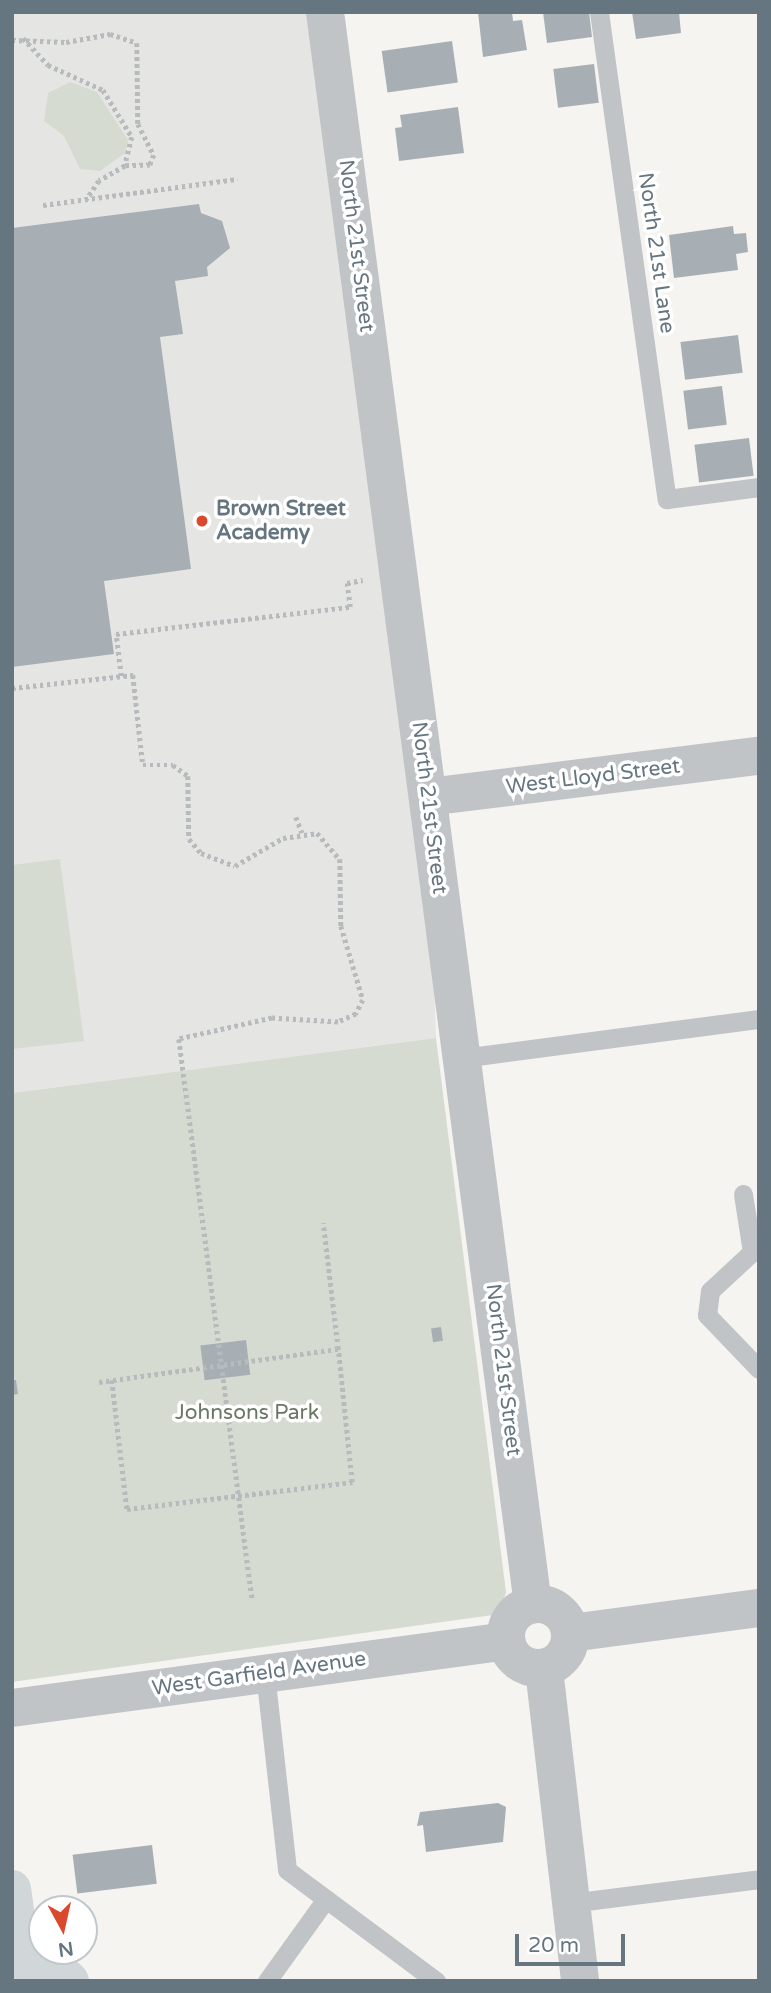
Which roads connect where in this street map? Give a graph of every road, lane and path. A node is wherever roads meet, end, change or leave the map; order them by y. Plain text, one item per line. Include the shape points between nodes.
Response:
1 (325, 12) edge
2 (599, 12) edge
3 (23, 38) junction
4 (12, 40) edge
5 (125, 166) junction
6 (237, 179) dead end
7 (88, 200) junction
8 (43, 205) dead end
9 (759, 487) edge
10 (364, 580) dead end
11 (121, 676) junction
12 (12, 688) edge
13 (759, 756) edge
14 (428, 797) junction
15 (296, 817) dead end
16 (302, 833) junction
17 (759, 1019) edge
18 (462, 1058) junction
19 (743, 1194) dead end
20 (323, 1223) dead end
21 (338, 1349) junction
22 (222, 1364) junction
23 (759, 1369) edge
24 (112, 1380) junction
25 (99, 1382) dead end
26 (238, 1496) junction
27 (252, 1598) dead end
28 (533, 1604) junction
29 (759, 1608) edge
30 (571, 1633) junction
31 (506, 1641) junction
32 (544, 1669) junction
33 (265, 1673) junction
34 (12, 1708) edge
35 (759, 1879) edge
36 (12, 1889) edge
37 (326, 1899) junction
38 (570, 1903) junction
39 (16, 1933) edge
40 (25, 1981) edge
41 (70, 1981) edge
42 (267, 1981) edge
43 (436, 1981) edge
44 (580, 1981) edge

1 - 14 street, North 21st Street
2 - 9 lane, North 21st Lane via 667,499
3 - 4 path
3 - 5 path via 48,65 103,90 132,138
3 - 5 path via 66,42 110,34 137,43 138,124 154,155 150,165
5 - 7 path via 99,181
6 - 7 path
7 - 8 path
10 - 11 path via 347,583 350,607 116,634
11 - 12 path
11 - 16 path via 133,675 143,765 173,765 188,776 189,839 201,853 234,866
13 - 14 street, West Lloyd Street
14 - 18 street, North 21st Street
15 - 16 path
16 - 22 path via 317,833 340,859 341,926 363,1000 356,1014 338,1022 272,1018 179,1039
17 - 18 lane
18 - 28 street, North 21st Street
19 - 23 lane via 752,1252 710,1292 708,1315
20 - 21 path
21 - 22 path
21 - 26 path via 352,1482
22 - 24 path
22 - 26 path
24 - 25 path
24 - 26 path via 127,1509
26 - 27 path
28 - 30 street via 554,1607
28 - 31 street via 515,1613
29 - 30 street
30 - 32 street via 567,1652
31 - 32 street via 523,1665
31 - 33 street, West Garfield Avenue
32 - 38 street
33 - 34 street, West Garfield Avenue
33 - 37 lane via 287,1870
35 - 38 lane
36 - 39 main road
37 - 42 lane
37 - 43 lane
38 - 44 street
39 - 40 main road
39 - 41 main road

